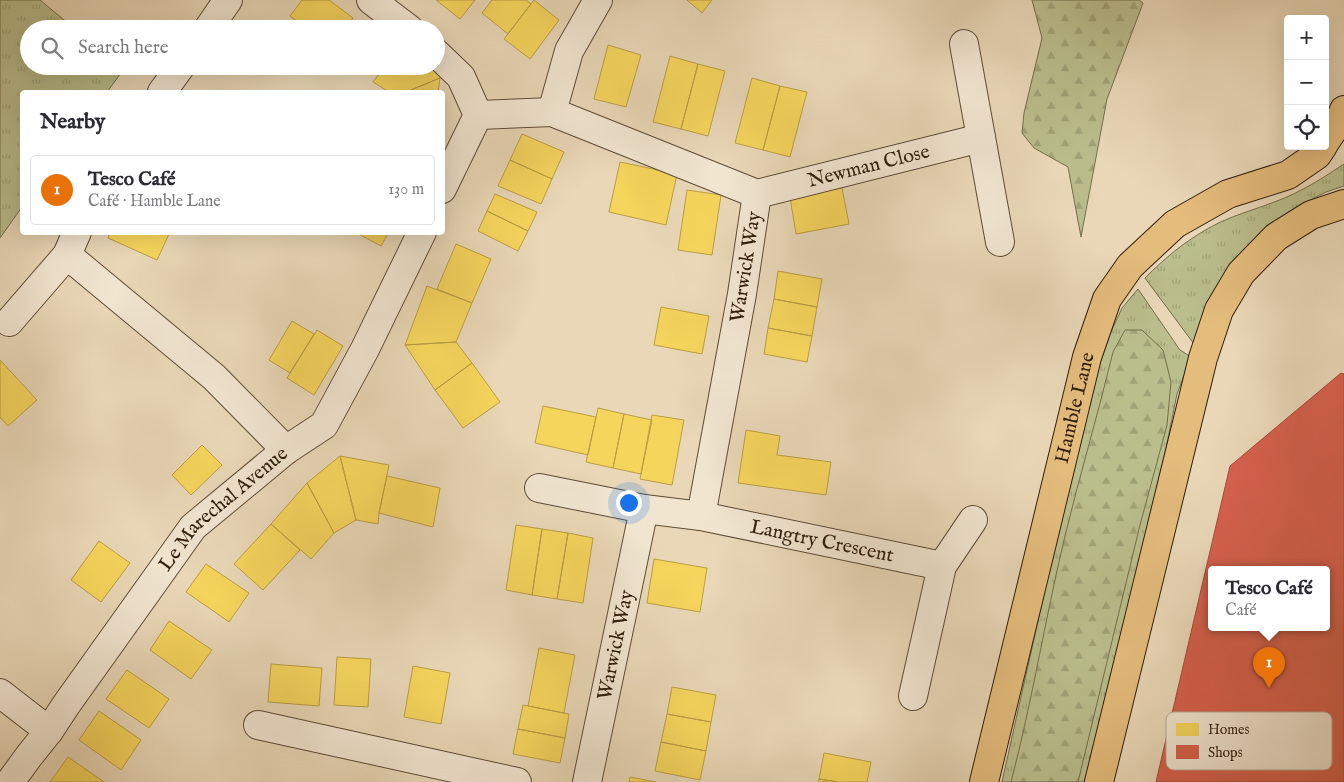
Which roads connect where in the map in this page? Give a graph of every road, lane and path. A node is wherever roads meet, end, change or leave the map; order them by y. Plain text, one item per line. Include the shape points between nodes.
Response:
1 (228, 0) edge
2 (371, 0) edge
3 (598, 0) edge
4 (214, 20) edge
5 (397, 20) edge
6 (964, 44) dead end
7 (445, 62) edge
8 (174, 75) edge
9 (163, 90) edge
10 (1344, 110) edge
11 (552, 112) junction
12 (478, 115) junction
13 (1329, 136) edge
14 (981, 138) junction
15 (1320, 150) edge
16 (445, 184) edge
17 (757, 194) junction
18 (1344, 204) edge
19 (421, 235) edge
20 (1000, 242) dead end
21 (72, 244) edge
22 (9, 322) dead end
23 (286, 450) junction
24 (539, 488) dead end
25 (644, 509) junction
26 (701, 516) junction
27 (973, 520) dead end
28 (942, 566) junction
29 (0, 693) edge
30 (913, 696) dead end
31 (258, 725) dead end
32 (49, 732) junction
33 (10, 782) edge
34 (517, 782) edge
35 (587, 782) edge
36 (984, 782) edge
37 (1099, 782) edge

1 - 4 street
2 - 5 street
3 - 11 street via 569,51
6 - 14 street
7 - 12 street via 460,77
8 - 9 street
10 - 13 main road
11 - 12 street, Warwick Way
11 - 17 street, Warwick Way
12 - 16 street
14 - 17 street, Newman Close
14 - 20 street
15 - 36 main road, Hamble Lane via 1288,175 1228,194 1175,224 1130,266 1107,299 1087,357
17 - 26 street, Warwick Way
18 - 37 main road via 1311,215 1276,236 1241,273 1219,310 1203,358
19 - 23 street, Le Marechal Avenue via 324,425
21 - 22 street
21 - 23 street via 214,377
23 - 32 street, Le Marechal Avenue via 193,527
24 - 25 street
25 - 26 street
25 - 35 street, Warwick Way
26 - 28 street, Langtry Crescent
27 - 28 street
28 - 30 street
29 - 32 street
31 - 34 street
32 - 33 street, Le Marechal Avenue

